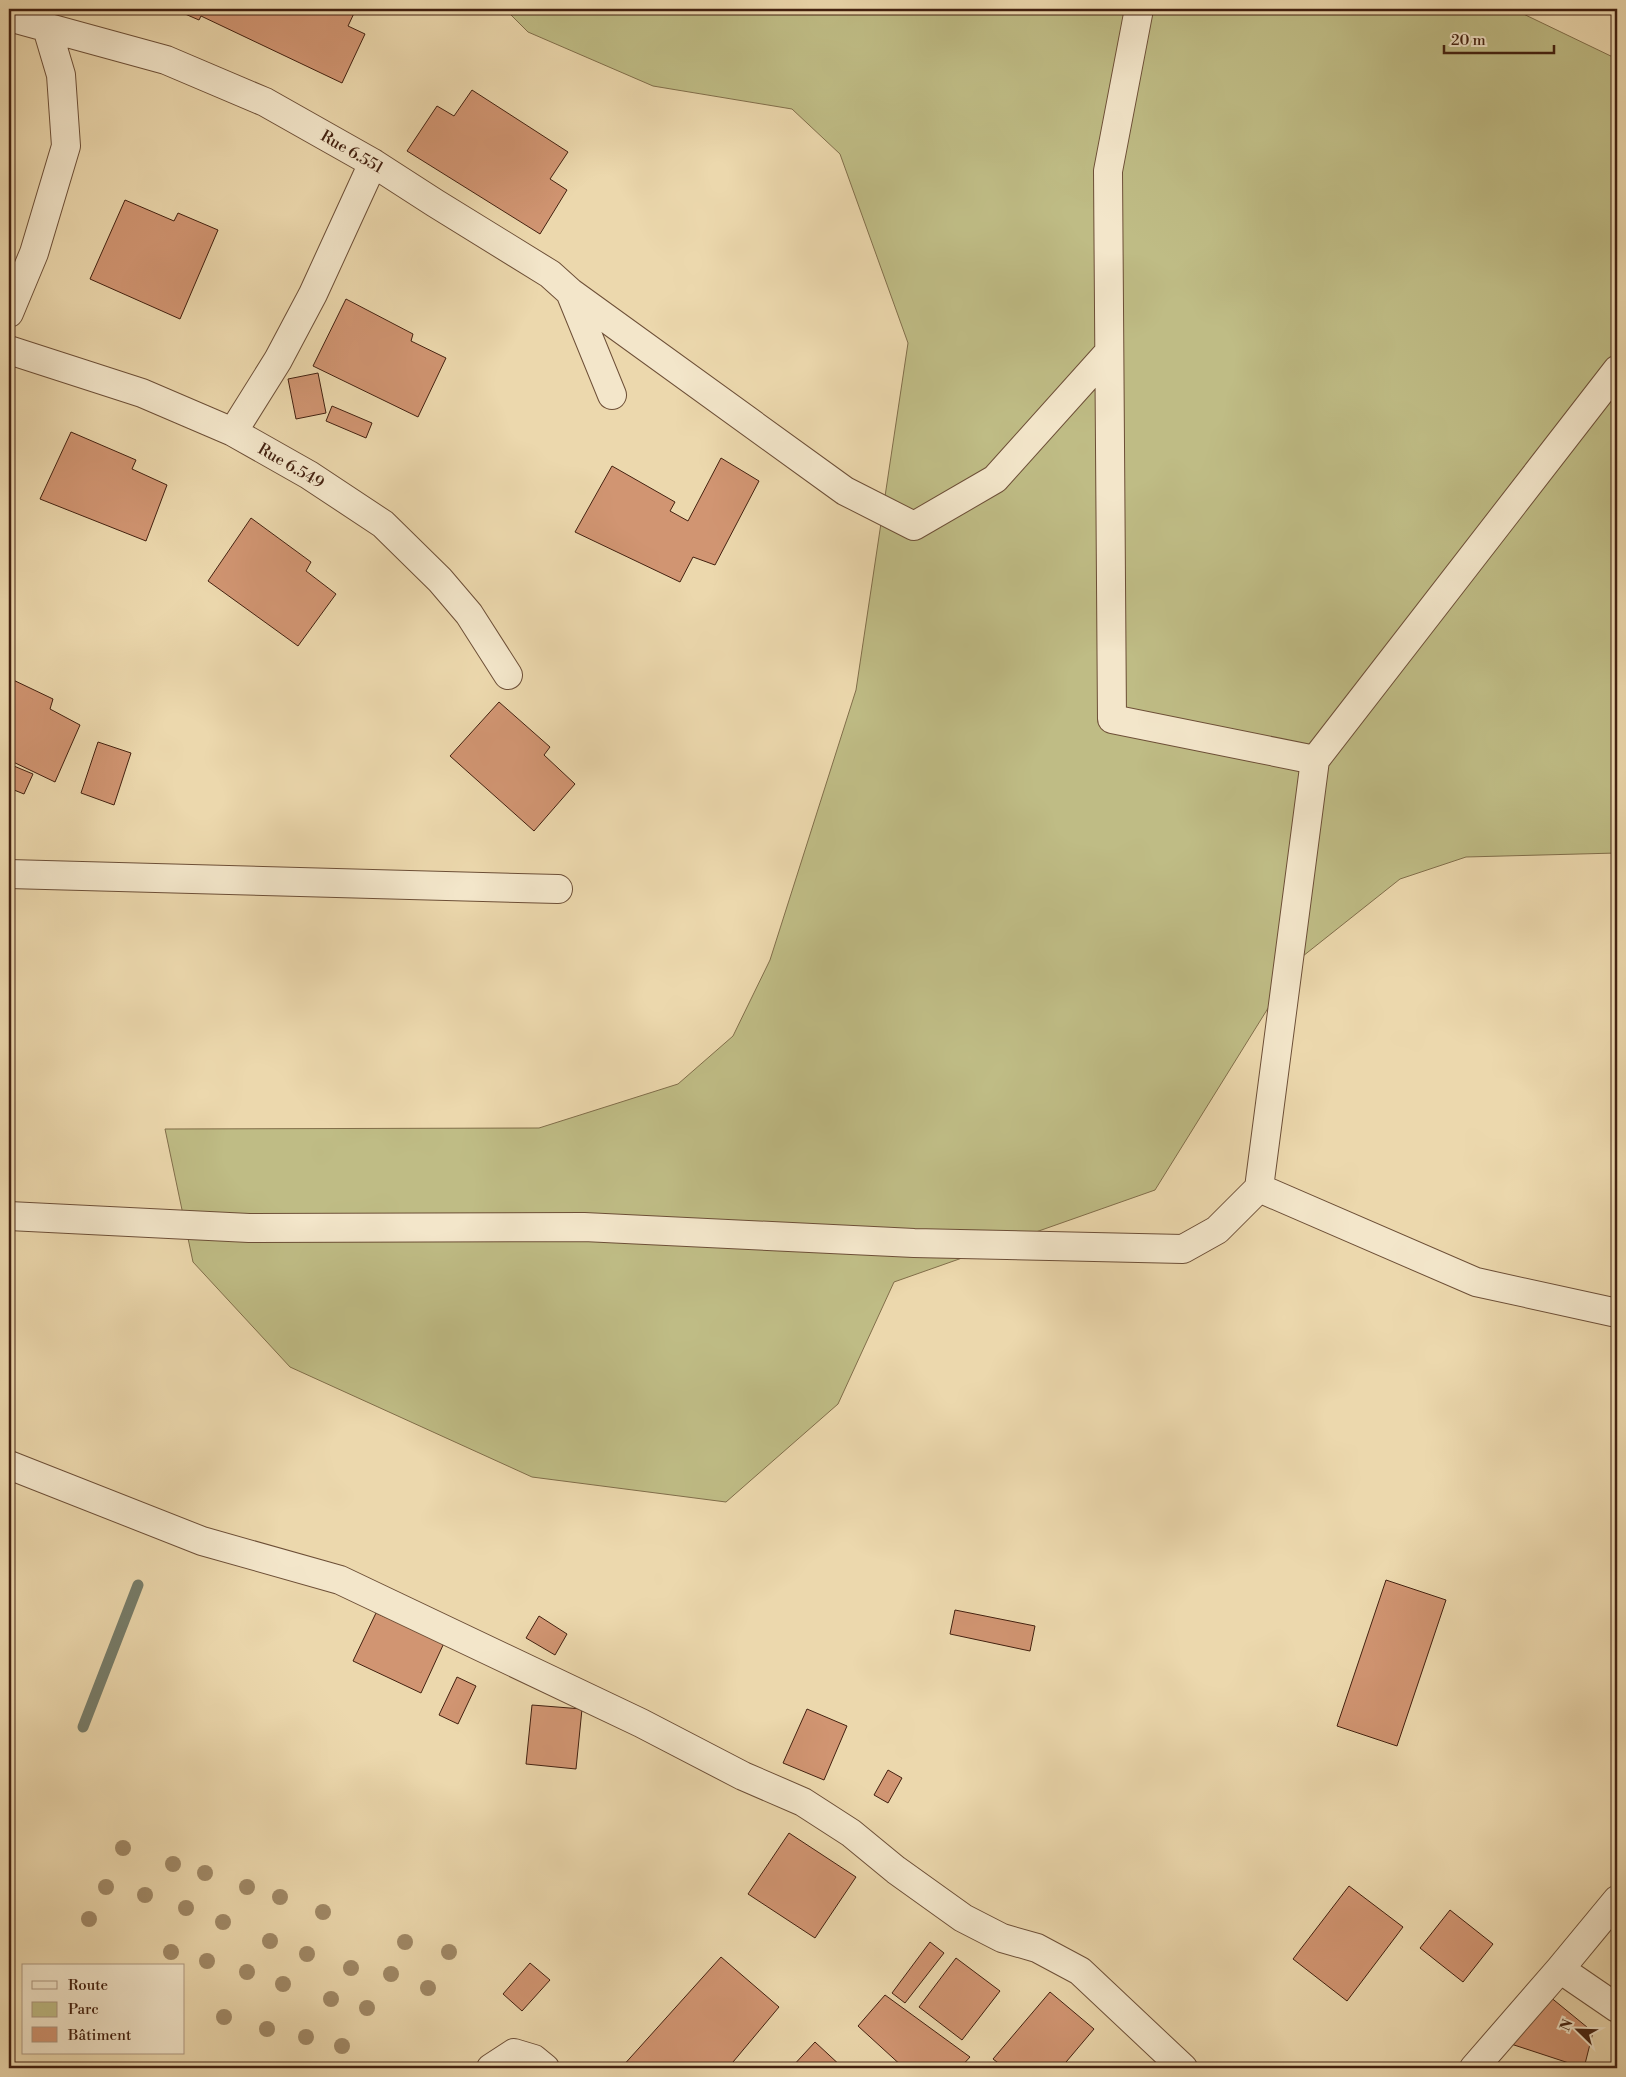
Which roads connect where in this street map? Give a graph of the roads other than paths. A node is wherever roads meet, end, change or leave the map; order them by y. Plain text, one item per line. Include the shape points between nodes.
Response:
1 (1139, 9) edge
2 (9, 17) edge
3 (47, 28) junction
4 (373, 163) junction
5 (570, 292) junction
6 (9, 313) edge
7 (9, 350) edge
8 (1109, 352) junction
9 (1617, 370) edge
10 (612, 395) dead end
11 (232, 432) junction
12 (508, 674) dead end
13 (1315, 760) junction
14 (9, 874) edge
15 (558, 889) dead end
16 (1259, 1188) junction
17 (9, 1216) edge
18 (1617, 1313) edge
19 (9, 1465) edge
20 (1617, 1900) edge
21 (1560, 1969) junction
22 (1617, 2008) edge
23 (491, 2068) edge
24 (545, 2068) edge
25 (1183, 2068) edge
26 (1474, 2068) edge

1 - 8 street via 1108,171
2 - 3 street, Rue 6.551
3 - 4 street, Rue 6.551 via 166,60 265,102
3 - 6 street via 61,74 66,146 34,253
4 - 5 street, Rue 6.551 via 550,274
4 - 11 street via 313,294 278,360
5 - 8 street via 845,491 914,526 995,479
5 - 10 street, Rue 6.551
7 - 11 street, Rue 6.549 via 142,393
8 - 13 street via 1112,719
9 - 13 street
11 - 12 street, Rue 6.549 via 309,475 383,524 440,580 469,614
13 - 16 street
14 - 15 street
16 - 17 street via 1217,1230 1184,1249 914,1243 584,1227 249,1228
16 - 18 street via 1476,1282
19 - 25 street via 202,1541 340,1580 803,1802 851,1833 896,1870 964,1918 1002,1938 1037,1948 1080,1971
20 - 21 street
21 - 22 street
21 - 26 street
23 - 24 street via 514,2054 534,2059

